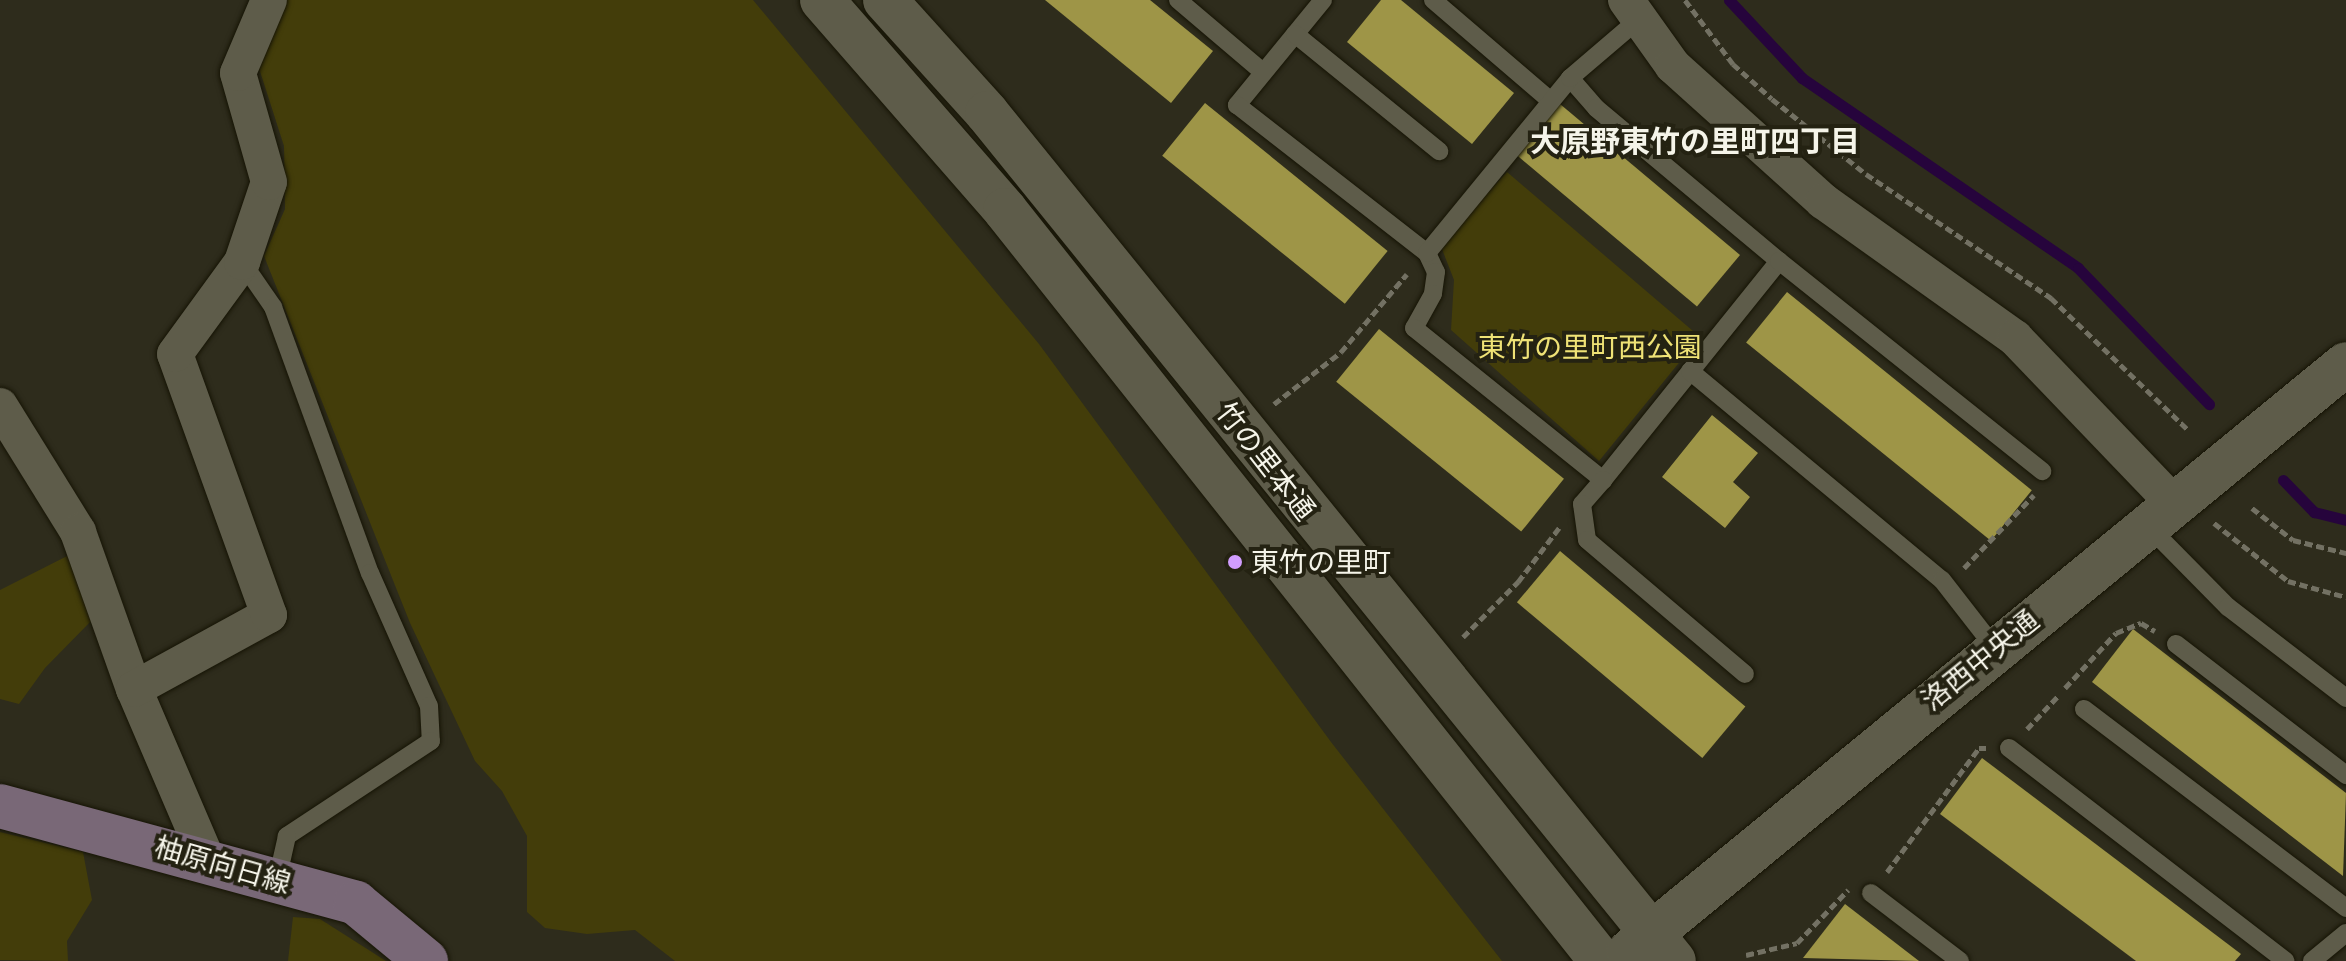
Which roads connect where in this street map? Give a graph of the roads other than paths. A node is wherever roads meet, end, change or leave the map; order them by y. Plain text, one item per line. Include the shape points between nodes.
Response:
1 (269, 0) edge
2 (822, 0) edge
3 (885, 0) edge
4 (1178, 0) edge
5 (1323, 0) edge
6 (1433, 0) edge
7 (1633, 9) edge
8 (1295, 34) junction
9 (1263, 72) junction
10 (1570, 78) junction
11 (1551, 101) junction
12 (1439, 151) dead end
13 (1427, 253) junction
14 (1779, 261) junction
15 (242, 262) junction
16 (2346, 364) edge
17 (1690, 371) junction
18 (0, 406) edge
19 (2042, 471) road end
20 (1603, 480) junction
21 (2159, 513) junction
22 (2176, 644) road end
23 (1995, 648) junction
24 (1745, 674) dead end
25 (134, 689) junction
26 (2346, 698) edge
27 (2084, 709) dead end
28 (2009, 748) road end
29 (2346, 775) edge
30 (0, 806) edge
31 (207, 859) junction
32 (277, 880) junction
33 (1871, 893) road end
34 (2346, 908) edge
35 (2346, 933) edge
36 (1663, 947) edge
37 (426, 961) edge
38 (1601, 961) edge
39 (1618, 961) edge
40 (1960, 961) edge
41 (2286, 961) edge
42 (2312, 961) edge

1 - 15 street via 238,73 269,182
2 - 38 street, 竹の里本通 via 1005,210
3 - 36 street, 竹の里本通 via 995,123
4 - 9 lane
5 - 8 lane
6 - 11 lane
7 - 10 lane
7 - 21 street via 1673,66 1823,201 2015,338
8 - 9 lane
8 - 12 lane
9 - 13 lane via 1237,105
10 - 11 lane
10 - 14 lane via 1596,108
11 - 13 lane
13 - 20 lane via 1436,272 1433,294 1414,328
14 - 17 lane
14 - 19 lane
15 - 25 street via 175,354 269,615
15 - 32 lane via 273,307 370,573 429,706 431,741 287,836
16 - 21 street, 洛西中央通
17 - 20 lane
17 - 23 lane via 1946,585
18 - 25 street via 78,532
20 - 24 lane via 1582,504 1587,540
21 - 23 street, 洛西中央通
21 - 26 lane via 2228,607
22 - 29 lane
23 - 36 street, 洛西中央通
25 - 31 street
27 - 34 lane
28 - 41 lane
30 - 31 main road, 柚原向日線
31 - 32 main road, 柚原向日線
32 - 37 main road, 柚原向日線 via 356,903
33 - 40 lane
35 - 42 lane
36 - 39 street, 洛西中央通

